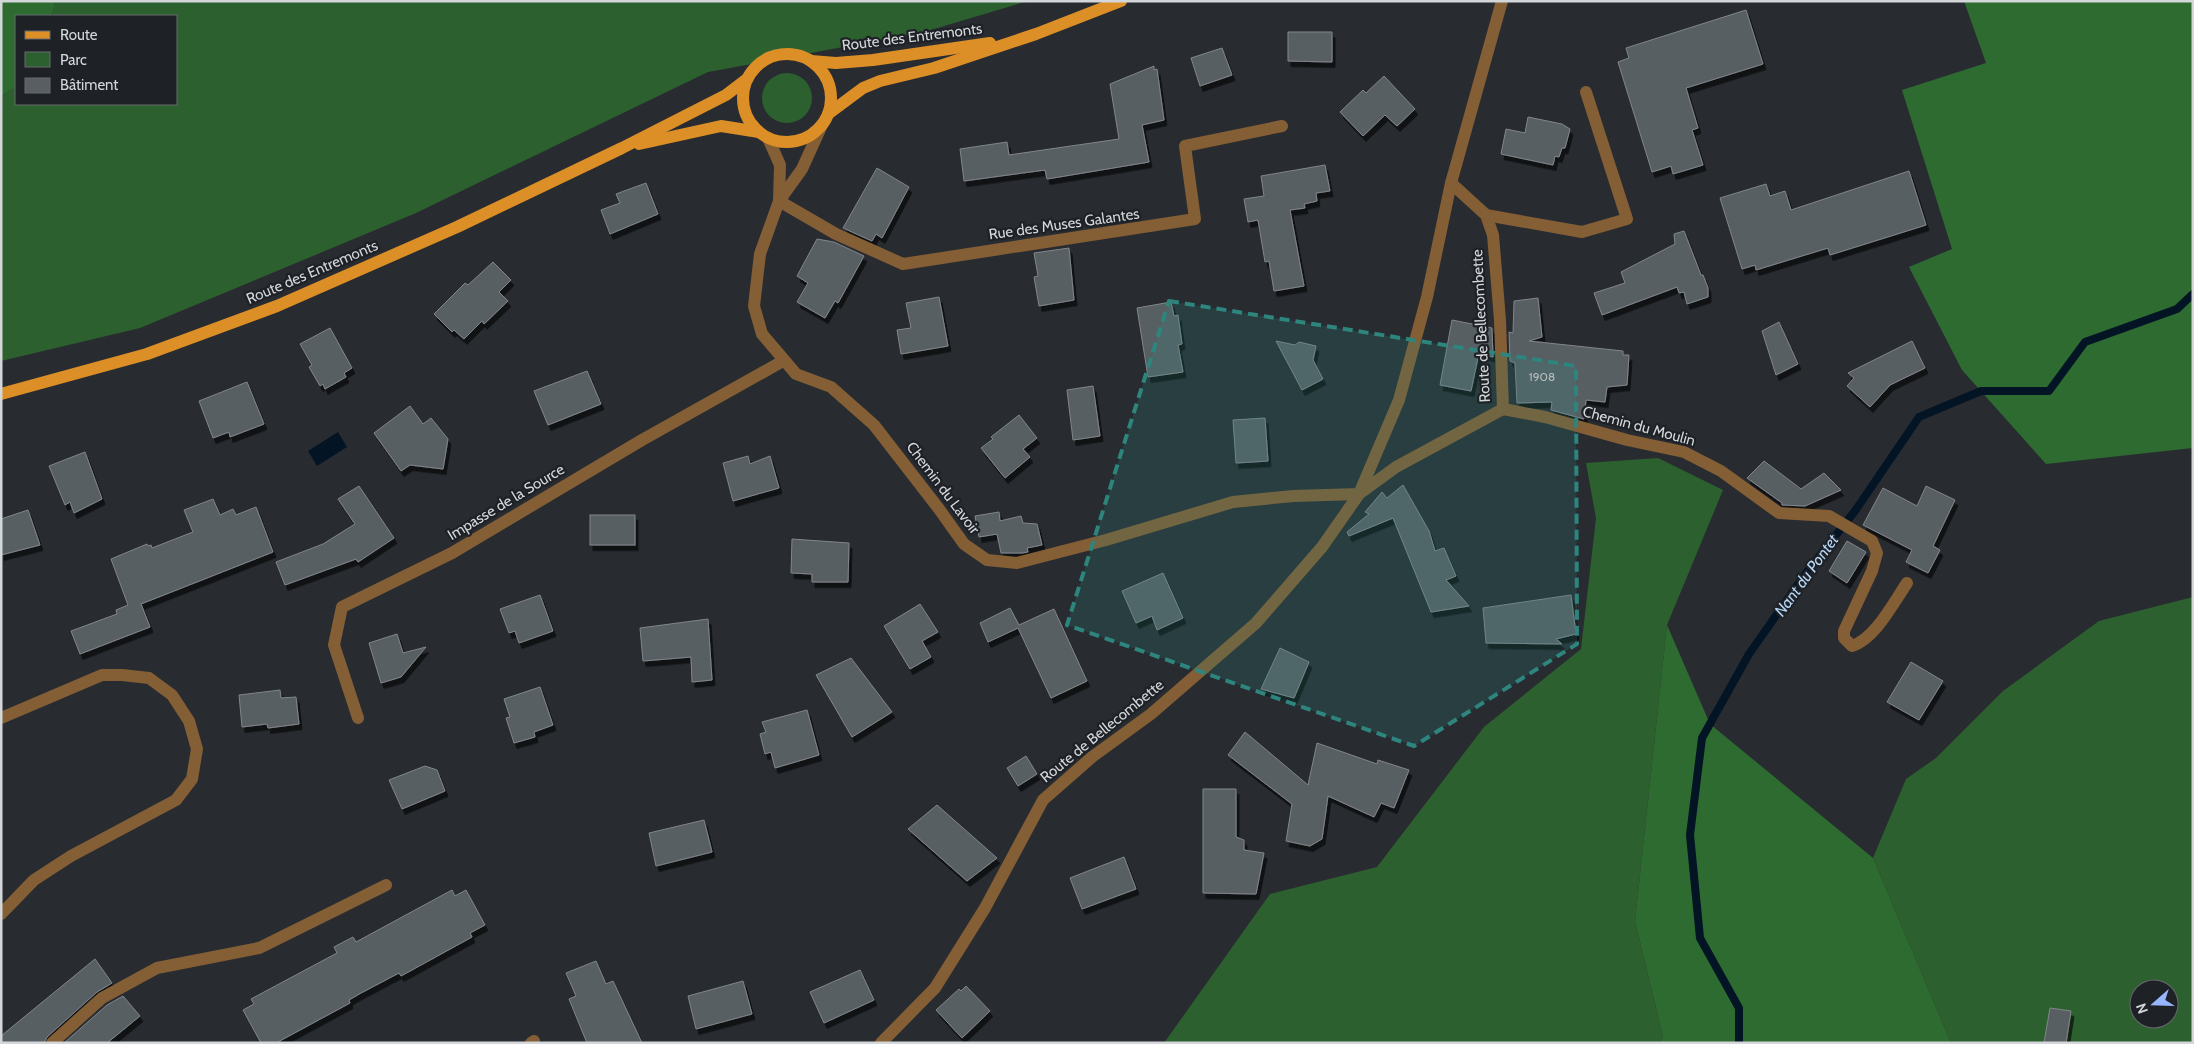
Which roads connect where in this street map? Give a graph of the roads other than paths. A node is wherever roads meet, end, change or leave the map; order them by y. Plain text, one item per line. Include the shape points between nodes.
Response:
1 (1121, 1) edge
2 (1502, 1) edge
3 (1016, 40) junction
4 (811, 61) junction
5 (747, 79) junction
6 (1586, 92) dead end
7 (825, 120) junction
8 (1282, 126) dead end
9 (764, 135) junction
10 (622, 148) junction
11 (1451, 183) junction
12 (779, 201) junction
13 (1486, 215) junction
14 (784, 361) junction
15 (1, 394) edge
16 (1502, 409) junction
17 (1359, 494) junction
18 (1907, 583) dead end
19 (1, 718) edge
20 (358, 718) dead end
21 (386, 884) dead end
22 (1, 914) edge
23 (52, 1043) edge
24 (881, 1043) edge

1 - 3 main road, Route des Entremonts
2 - 11 street, Route de Bellecombette
3 - 4 main road, Route des Entremonts via 873,60
3 - 7 main road, Route des Entremonts via 863,88
4 - 5 main road, Route des Entremonts via 791,54 770,57
4 - 7 main road via 827,79 831,102
5 - 9 main road via 743,102 751,123
5 - 10 main road, Route des Entremonts via 726,94
6 - 13 street via 1628,219 1582,232
7 - 9 main road, Route des Entremonts via 809,136 793,142
7 - 12 street, Chemin du Lavoir via 802,169
8 - 12 street, Rue des Muses Galantes via 1185,146 1196,219 903,264 836,234
9 - 10 main road, Route des Entremonts via 720,126
9 - 12 street, Chemin du Lavoir via 780,164
10 - 15 main road, Route des Entremonts via 457,227 277,306 147,354
11 - 13 street
11 - 17 street, Route de Bellecombette via 1427,297 1399,400
12 - 14 street, Chemin du Lavoir via 760,254 754,306 762,334
13 - 16 street, Route de Bellecombette via 1494,244
14 - 17 street, Chemin du Lavoir via 796,374 831,388 874,425 964,544 987,560 1017,563 1232,502
14 - 20 street, Impasse de la Source via 642,440 452,553 342,607 334,645
16 - 17 street, Route de Bellecombette via 1396,467
16 - 18 street, Chemin du Moulin via 1684,452 1721,472 1779,513 1829,516 1872,541 1877,553 1872,570 1844,631 1844,638 1852,646 1860,644 1883,620
17 - 24 street, Route de Bellecombette via 1322,547 1256,623 1151,714 1092,757 1043,800 985,908 936,988
19 - 22 street via 102,675 149,678 172,695 189,721 197,749 192,779 176,800 70,856 34,880
21 - 23 street via 259,948 157,968 102,998

